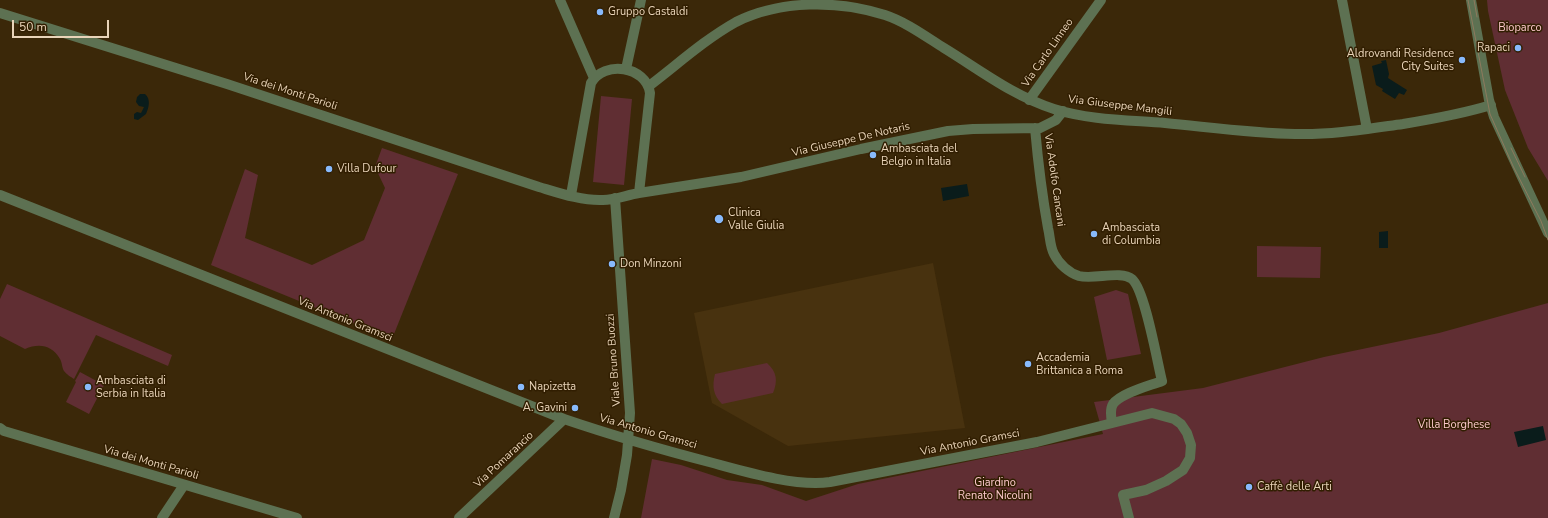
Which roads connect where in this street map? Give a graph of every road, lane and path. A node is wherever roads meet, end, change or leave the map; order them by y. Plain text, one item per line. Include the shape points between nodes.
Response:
1 (560, 0) edge
2 (641, 0) edge
3 (1100, 0) edge
4 (1342, 0) edge
5 (1471, 0) edge
6 (0, 12) edge
7 (626, 69) junction
8 (594, 78) junction
9 (649, 86) junction
10 (1029, 100) junction
11 (1491, 105) junction
12 (1063, 112) junction
13 (1035, 128) junction
14 (1367, 129) junction
15 (640, 193) junction
16 (0, 195) edge
17 (571, 195) junction
18 (615, 198) junction
19 (1548, 233) edge
20 (564, 419) junction
21 (1112, 422) junction
22 (1, 432) edge
23 (629, 440) junction
24 (184, 485) junction
25 (162, 518) edge
26 (297, 518) edge
27 (459, 518) edge
28 (614, 518) edge
29 (1129, 518) edge

1 - 8 street
2 - 7 street
3 - 10 street, Via Carlo Linneo
4 - 14 street
5 - 11 street
6 - 17 street, Via dei Monti Parioli via 539,187
7 - 8 street via 608,70
7 - 9 street via 642,76
8 - 17 street via 589,89
9 - 10 street, Via Giuseppe Mangili via 702,44 741,19 772,8 814,4 872,11 892,17
9 - 15 street
10 - 12 street, Via Giuseppe Mangili
11 - 14 street, Via Giuseppe Mangili via 1444,117
11 - 19 street
12 - 13 street, Via Giuseppe De Notaris via 1051,124
12 - 14 street, Via Giuseppe Mangili via 1108,119 1288,134 1324,134
13 - 15 street, Via Giuseppe De Notaris via 948,131 741,177
13 - 21 street, Via Adolfo Cancani via 1041,189 1054,254 1065,269 1079,276 1098,278 1119,274 1132,279 1139,289 1146,314 1162,381 1124,395 1113,404
15 - 18 street, Via Giuseppe De Notaris
16 - 20 street, Via Antonio Gramsci
17 - 18 street, Via dei Monti Parioli via 598,200
18 - 23 street, Viale Bruno Buozzi via 629,400
20 - 23 street, Via Antonio Gramsci
20 - 27 street, Via Pomarancio
21 - 23 street, Via Antonio Gramsci via 1037,442 819,483 751,473
21 - 29 street, Via Antonio Gramsci via 1152,413 1167,416 1181,424 1191,445 1190,458 1183,470 1146,490 1124,495
22 - 24 street, Via dei Monti Parioli
23 - 28 street, Viale Bruno Buozzi
24 - 25 street
24 - 26 street, Via dei Monti Parioli

